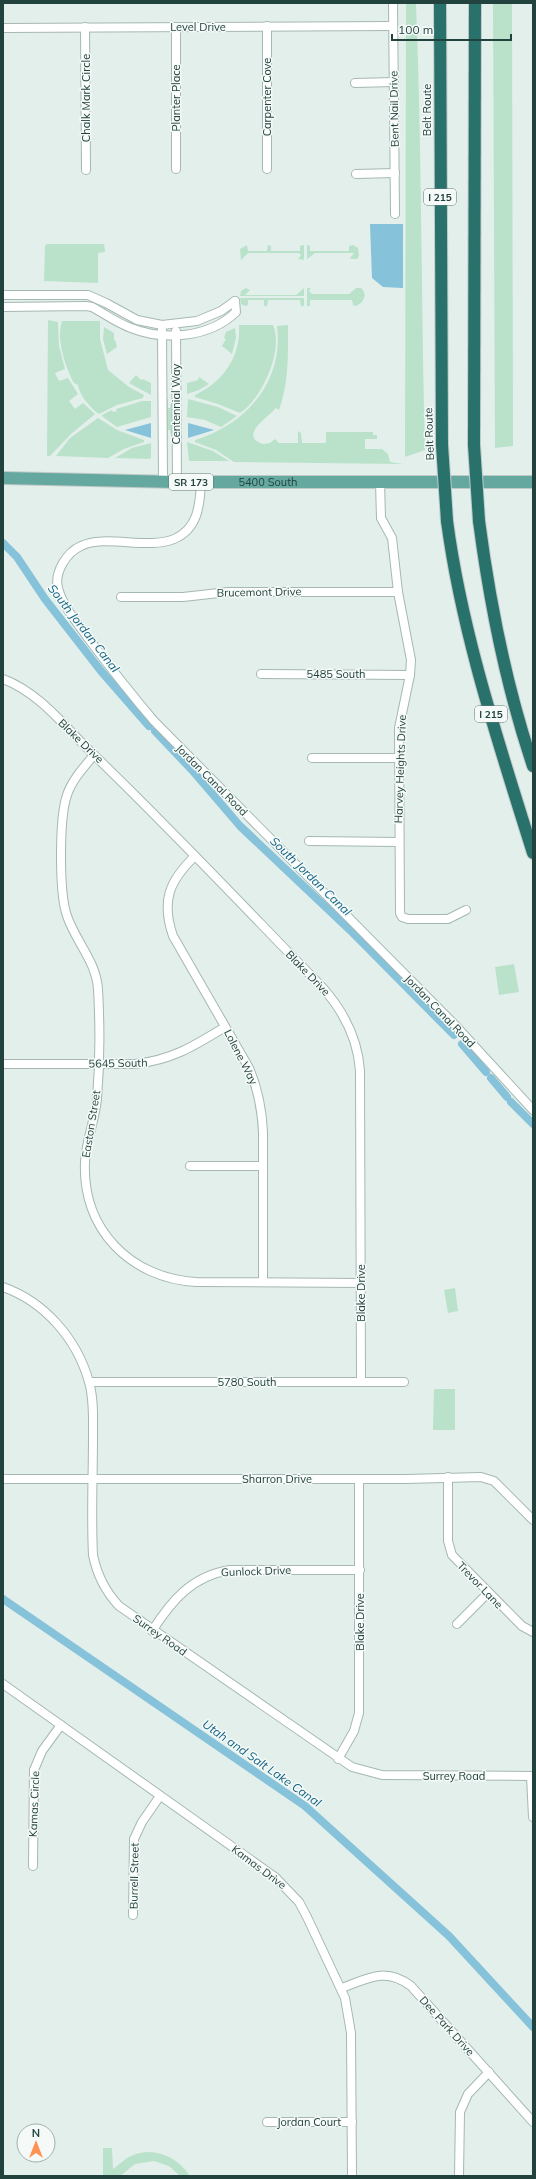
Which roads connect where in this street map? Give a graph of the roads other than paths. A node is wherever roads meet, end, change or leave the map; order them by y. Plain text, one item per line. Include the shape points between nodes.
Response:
1 (393, 3) edge
2 (440, 3) edge
3 (475, 3) edge
4 (266, 26) junction
5 (394, 26) junction
6 (85, 27) junction
7 (176, 27) junction
8 (3, 28) edge
9 (394, 82) junction
10 (354, 83) dead end
11 (176, 169) dead end
12 (267, 169) dead end
13 (86, 170) dead end
14 (395, 173) junction
15 (356, 174) dead end
16 (395, 214) dead end
17 (3, 295) edge
18 (3, 307) edge
19 (162, 325) junction
20 (176, 325) junction
21 (162, 336) junction
22 (176, 336) junction
23 (3, 478) edge
24 (163, 482) junction
25 (177, 482) junction
26 (200, 482) junction
27 (380, 482) junction
28 (533, 482) edge
29 (398, 592) junction
30 (121, 597) dead end
31 (261, 674) dead end
32 (410, 675) junction
33 (3, 679) edge
34 (94, 755) junction
35 (312, 758) dead end
36 (399, 758) junction
37 (533, 766) edge
38 (309, 841) dead end
39 (398, 842) junction
40 (533, 853) edge
41 (195, 856) junction
42 (466, 910) dead end
43 (225, 1027) junction
44 (98, 1063) junction
45 (3, 1064) edge
46 (533, 1110) edge
47 (190, 1166) dead end
48 (263, 1166) junction
49 (262, 1282) junction
50 (361, 1283) junction
51 (3, 1287) edge
52 (90, 1382) junction
53 (361, 1382) junction
54 (404, 1382) dead end
55 (448, 1477) junction
56 (3, 1479) edge
57 (93, 1479) junction
58 (359, 1479) junction
59 (533, 1520) edge
60 (360, 1570) junction
61 (488, 1593) junction
62 (457, 1624) dead end
63 (152, 1631) junction
64 (533, 1632) edge
65 (3, 1684) edge
66 (61, 1725) junction
67 (338, 1759) junction
68 (532, 1776) edge
69 (160, 1796) junction
70 (533, 1817) edge
71 (33, 1866) dead end
72 (133, 1915) dead end
73 (342, 1988) junction
74 (489, 2072) junction
75 (266, 2122) dead end
76 (352, 2122) junction
77 (533, 2122) edge
78 (352, 2176) edge
79 (459, 2176) edge

1 - 5 street, Bent Nail Drive
2 - 40 highway, Belt Route / I 215, bridge via 442,445 447,521 454,573 471,641 500,750
3 - 37 highway, I 215, bridge via 474,445 478,521 496,634 516,716
4 - 5 street, Level Drive
4 - 7 street, Level Drive
4 - 12 street, Carpenter Cove
5 - 9 street, Bent Nail Drive
6 - 7 street, Level Drive
6 - 8 street, Level Drive
6 - 13 street, Chalk Mark Circle
7 - 11 street, Planter Place
9 - 10 street
9 - 14 street, Bent Nail Drive
14 - 15 street
14 - 16 street, Bent Nail Drive
17 - 19 street via 88,295 137,320
18 - 21 street via 86,306 130,328
19 - 20 street
19 - 21 street, Centennial Way
20 - 22 street, Centennial Way
20 - 22 street via 205,318 235,301 236,312 224,321 205,330
21 - 22 street
21 - 24 street, Centennial Way
22 - 25 street, Centennial Way
23 - 24 main road, 5400 South / SR 173
24 - 25 main road, 5400 South / SR 173
25 - 26 main road, 5400 South / SR 173
26 - 27 main road, 5400 South / SR 173
26 - 46 street, Jordan Canal Road via 200,500 195,519 190,527 174,539 152,542 90,542 71,552 60,568 58,578 57,587 64,604 111,670 154,721 454,1024
27 - 28 main road, 5400 South / SR 173
27 - 29 street, Harvey Heights Drive via 381,518 392,538
29 - 30 street, Brucemont Drive via 228,592 184,597
29 - 32 street, Harvey Heights Drive via 411,660
31 - 32 street, 5485 South
32 - 36 street, Harvey Heights Drive via 400,721
33 - 34 street, Blake Drive via 42,702
34 - 41 street, Blake Drive
34 - 44 street, Easton Street via 73,782 67,795 62,822 67,917 89,959 96,979
35 - 36 street
36 - 39 street, Harvey Heights Drive
38 - 39 street
39 - 42 street, Harvey Heights Drive via 399,907 402,917 448,919
41 - 43 street, Lolene Way via 174,878 167,902 168,924 172,936
41 - 50 street, Blake Drive via 323,988 341,1010 348,1025 358,1053 360,1071
43 - 44 street, 5645 South via 194,1046 163,1060 135,1064
43 - 48 street, Lolene Way via 249,1068 257,1090 262,1112
44 - 45 street, 5645 South
44 - 49 street, Easton Street via 97,1102 86,1155 86,1180 93,1212 112,1243 141,1267 176,1280
47 - 48 street
48 - 49 street, Lolene Way
49 - 50 street, Easton Street
50 - 53 street, Blake Drive
51 - 52 street, Surrey Road via 29,1299 49,1314 81,1360
52 - 53 street, 5780 South
52 - 57 street, Surrey Road via 93,1408
53 - 54 street, 5780 South
55 - 58 street, Sharron Drive
55 - 59 street, Sharron Drive via 477,1476 490,1479
55 - 61 street, Trevor Lane via 450,1551
56 - 57 street, Sharron Drive
57 - 58 street, Sharron Drive
57 - 63 street, Surrey Road via 93,1544 99,1577 119,1606
58 - 60 street, Blake Drive
60 - 63 street, Gunlock Drive via 218,1572 187,1587 172,1602
60 - 67 street, Blake Drive via 359,1713 354,1731
61 - 62 street
61 - 64 street, Trevor Lane via 522,1626
63 - 67 street, Surrey Road
65 - 66 street, Kamas Drive
66 - 69 street, Kamas Drive
66 - 71 street, Kamas Circle via 42,1751 34,1770
67 - 68 street, Surrey Road via 352,1767 382,1775
68 - 70 street
69 - 72 street, Burrell Street via 134,1839
69 - 73 street, Kamas Drive via 275,1877 289,1890 307,1916
73 - 74 street, Dee Park Drive via 382,1975 403,1980
73 - 76 street, Kamas Drive via 351,2034
74 - 77 street, Dee Park Drive
74 - 79 street via 468,2094 460,2112
75 - 76 street, Jordan Court
76 - 78 street, Kamas Drive

